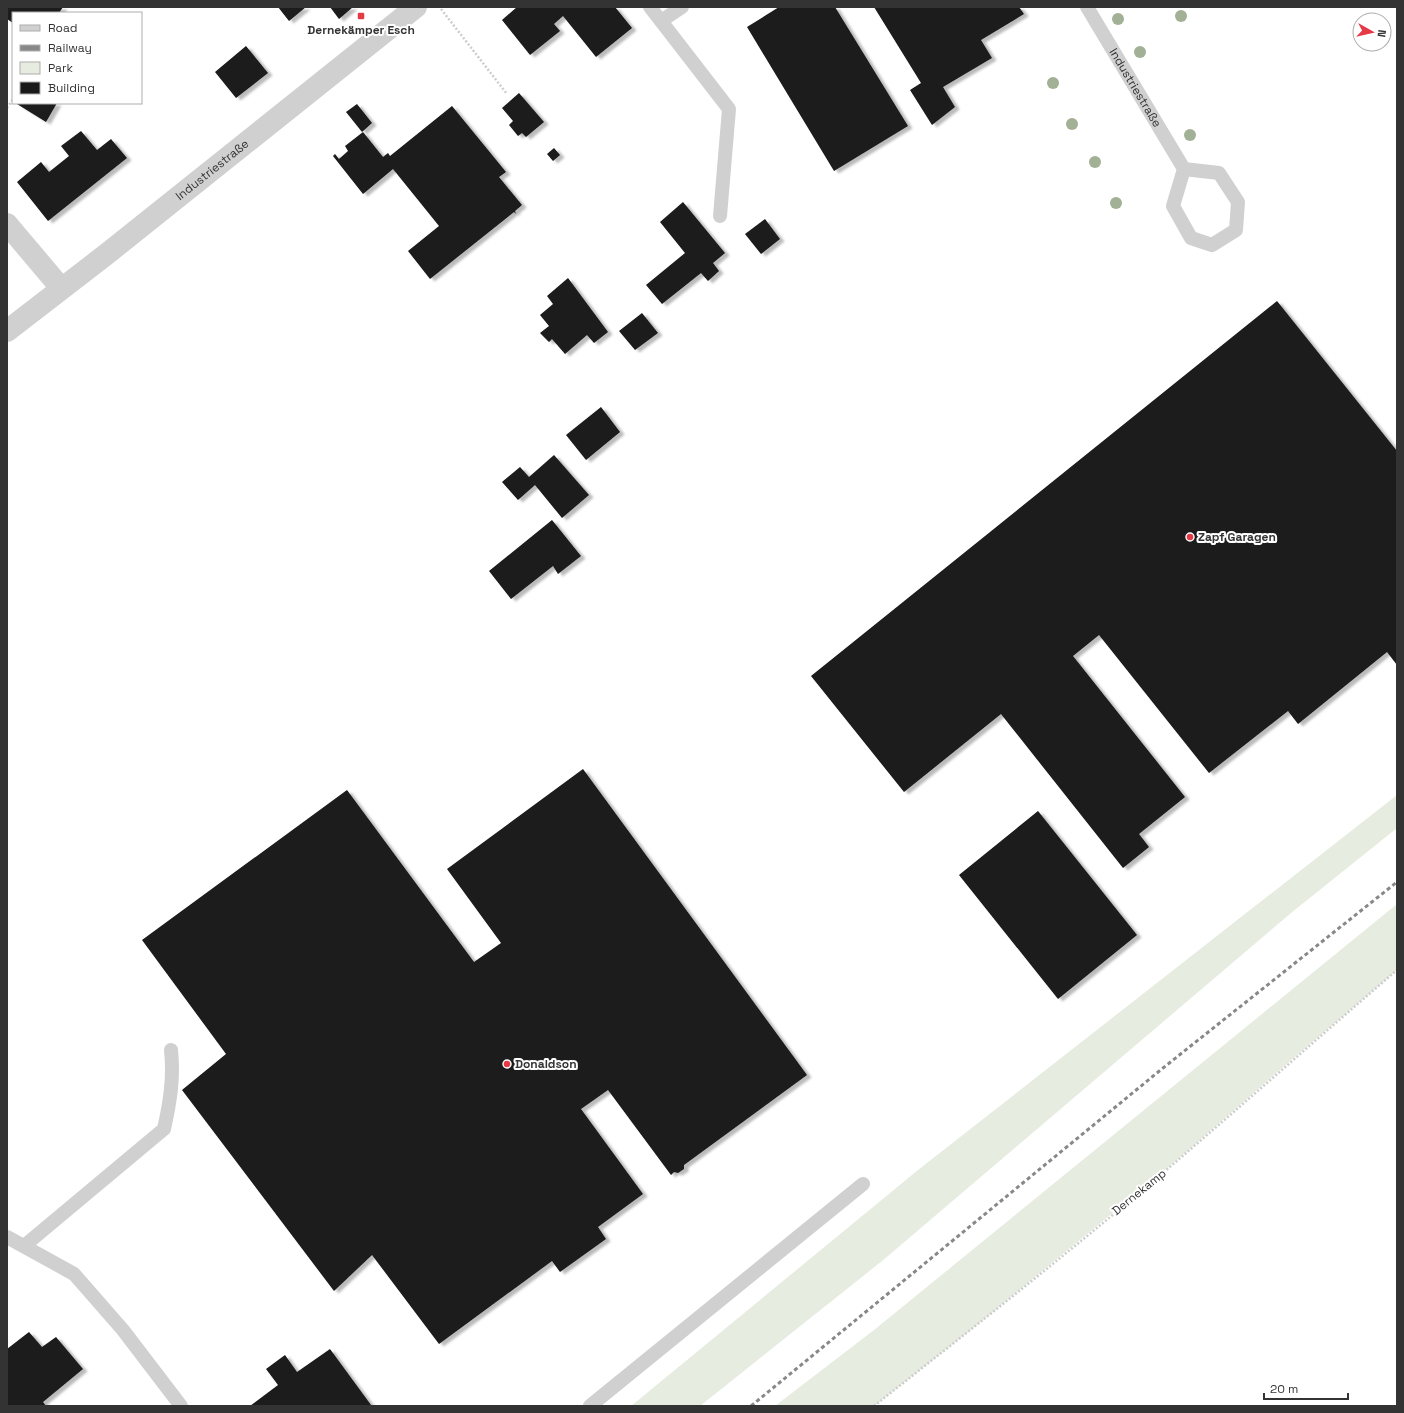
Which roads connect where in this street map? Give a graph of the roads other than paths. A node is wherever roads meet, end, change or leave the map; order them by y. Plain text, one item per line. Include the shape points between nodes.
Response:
1 (416, 7) edge
2 (650, 7) edge
3 (682, 7) edge
4 (1087, 7) edge
5 (662, 21) junction
6 (1184, 169) junction
7 (720, 216) dead end
8 (7, 224) edge
9 (61, 288) junction
10 (7, 331) edge
11 (171, 1050) dead end
12 (863, 1184) dead end
13 (7, 1237) edge
14 (24, 1246) junction
15 (181, 1406) edge
16 (590, 1406) edge

1 - 9 street, Industriestraße
2 - 5 lane
3 - 5 lane
4 - 6 lane, Industriestraße
5 - 7 lane via 729,109
6 - 6 lane via 1173,206 1191,238 1212,245 1236,230 1238,202 1219,172
8 - 9 street
9 - 10 street, Industriestraße
11 - 14 lane via 173,1072 164,1129
12 - 16 lane
13 - 14 lane
14 - 15 lane via 74,1274 123,1330

